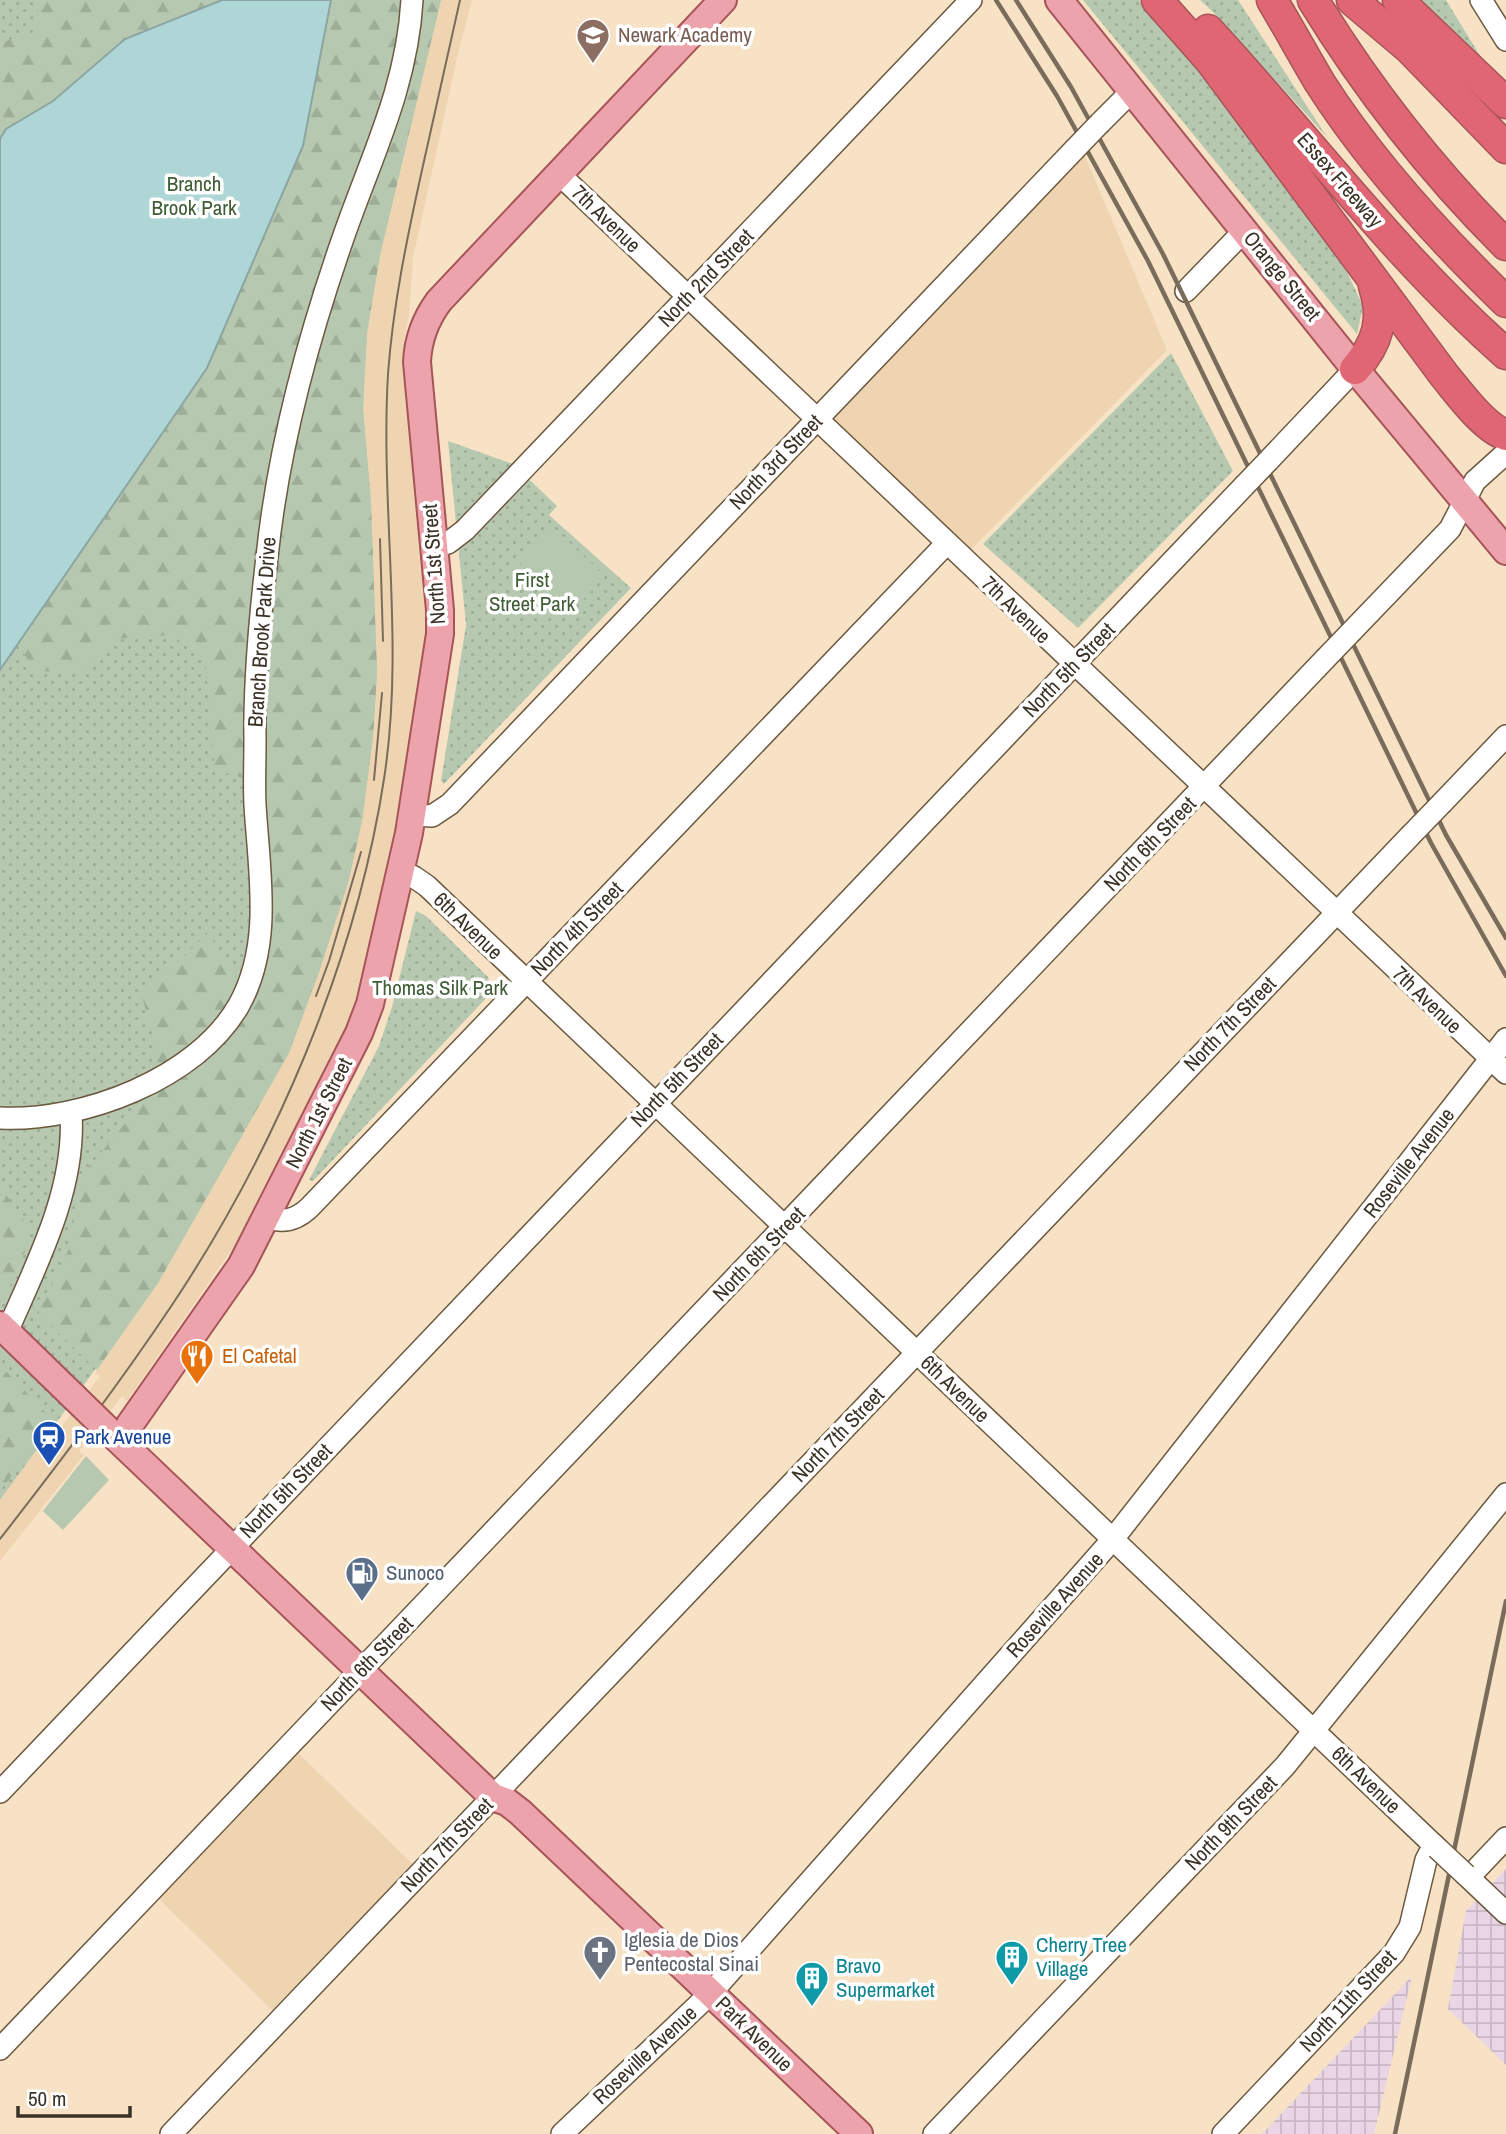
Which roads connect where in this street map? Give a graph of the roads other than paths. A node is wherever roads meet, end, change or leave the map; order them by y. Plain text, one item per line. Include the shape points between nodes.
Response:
1 (412, 0) edge
2 (723, 0) edge
3 (971, 0) edge
4 (1059, 0) edge
5 (1157, 0) edge
6 (1253, 0) edge
7 (1272, 0) edge
8 (1314, 0) edge
9 (1352, 0) edge
10 (1398, 0) edge
11 (1481, 0) edge
12 (1185, 14) edge
13 (1503, 25) edge
14 (1320, 82) junction
15 (1132, 91) junction
16 (1506, 103) edge
17 (1506, 149) edge
18 (559, 174) junction
19 (1245, 230) junction
20 (1506, 245) edge
21 (1366, 270) junction
22 (1186, 291) dead end
23 (688, 297) junction
24 (1506, 302) edge
25 (1506, 354) edge
26 (1355, 369) junction
27 (816, 419) junction
28 (1506, 435) edge
29 (1506, 453) edge
30 (1464, 501) junction
31 (947, 543) junction
32 (434, 546) junction
33 (1506, 551) edge
34 (1074, 664) junction
35 (1506, 736) edge
36 (1203, 787) junction
37 (412, 815) junction
38 (401, 871) junction
39 (1336, 913) junction
40 (526, 981) junction
41 (1506, 1039) edge
42 (1498, 1066) edge
43 (655, 1104) junction
44 (71, 1113) junction
45 (0, 1118) edge
46 (266, 1216) junction
47 (785, 1227) junction
48 (4, 1328) edge
49 (917, 1353) junction
50 (113, 1435) junction
51 (1506, 1494) edge
52 (1113, 1539) junction
53 (232, 1548) junction
54 (360, 1670) junction
55 (1314, 1731) junction
56 (0, 1791) edge
57 (493, 1797) junction
58 (1506, 1838) edge
59 (1436, 1847) junction
60 (1468, 1876) junction
61 (1506, 1913) edge
62 (705, 1999) junction
63 (0, 2049) edge
64 (171, 2134) edge
65 (562, 2134) edge
66 (835, 2134) edge
67 (859, 2134) edge
68 (934, 2134) edge
69 (1223, 2134) edge

1 - 44 street, Branch Brook Park Drive via 396,96 340,246 310,344 271,525 256,697 261,903 251,979 215,1037 183,1063 121,1097
2 - 18 main road, North 1st Street
3 - 23 street, North 2nd Street
4 - 15 main road, Orange Street
5 - 12 highway
6 - 14 highway via 1298,66
7 - 14 highway
8 - 20 highway via 1393,115
9 - 17 highway via 1410,49
10 - 16 highway
11 - 13 street
12 - 21 highway
12 - 25 highway, Essex Freeway via 1262,89 1413,263
14 - 24 highway via 1405,194
15 - 19 main road, Orange Street
15 - 27 street, North 3rd Street, bridge
18 - 23 street, 7th Avenue
18 - 32 main road, North 1st Street via 439,301 421,335 418,377
19 - 22 street
19 - 26 main road, Orange Street
21 - 26 highway via 1380,304 1380,323 1371,348
21 - 28 highway via 1460,393
23 - 27 street, 7th Avenue
23 - 32 street, North 2nd Street via 466,530 448,543
26 - 30 main road, Orange Street
26 - 34 street, North 5th Street, bridge
27 - 31 street, 7th Avenue
27 - 37 street, North 3rd Street via 450,804 432,816
29 - 30 street, North 6th Street via 1475,481
30 - 33 main road, Orange Street
30 - 36 street, North 6th Street, bridge via 1450,529
31 - 34 street, 7th Avenue
31 - 40 street, North 4th Street
32 - 37 main road, North 1st Street via 439,645
34 - 36 street, 7th Avenue
34 - 43 street, North 5th Street
35 - 39 street, North 7th Street, bridge
36 - 39 street, 7th Avenue
36 - 47 street, North 6th Street
37 - 38 main road, North 1st Street
38 - 40 street, 6th Avenue via 427,886
38 - 46 main road, North 1st Street via 363,1024
39 - 42 street, 7th Avenue
39 - 49 street, North 7th Street
40 - 43 street, 6th Avenue
40 - 46 street, North 4th Street via 302,1214 284,1221
41 - 42 street, Roseville Avenue
42 - 52 street, Roseville Avenue
43 - 47 street, 6th Avenue
43 - 53 street, North 5th Street
44 - 45 street, Branch Brook Park Drive
44 - 48 street via 65,1182 41,1254
46 - 50 main road via 236,1275
47 - 49 street, 6th Avenue
47 - 54 street, North 6th Street
48 - 50 main road, Park Avenue, bridge
49 - 52 street, 6th Avenue
49 - 57 street, North 7th Street
50 - 53 main road, Park Avenue
51 - 55 street, North 9th Street
52 - 55 street, 6th Avenue
52 - 62 street, Roseville Avenue
53 - 54 main road, Park Avenue
53 - 56 street, North 5th Street
54 - 57 main road, Park Avenue
54 - 63 street, North 6th Street
55 - 59 street, 6th Avenue
55 - 68 street, North 9th Street
57 - 62 main road, Park Avenue via 520,1812
57 - 64 street, North 7th Street
58 - 60 street
59 - 60 street, 6th Avenue, bridge
59 - 69 street, North 11th Street via 1426,1860 1409,1927 1394,1953
60 - 61 street, 6th Avenue
62 - 65 street, Roseville Avenue
62 - 66 main road, Park Avenue
62 - 67 main road, Park Avenue

